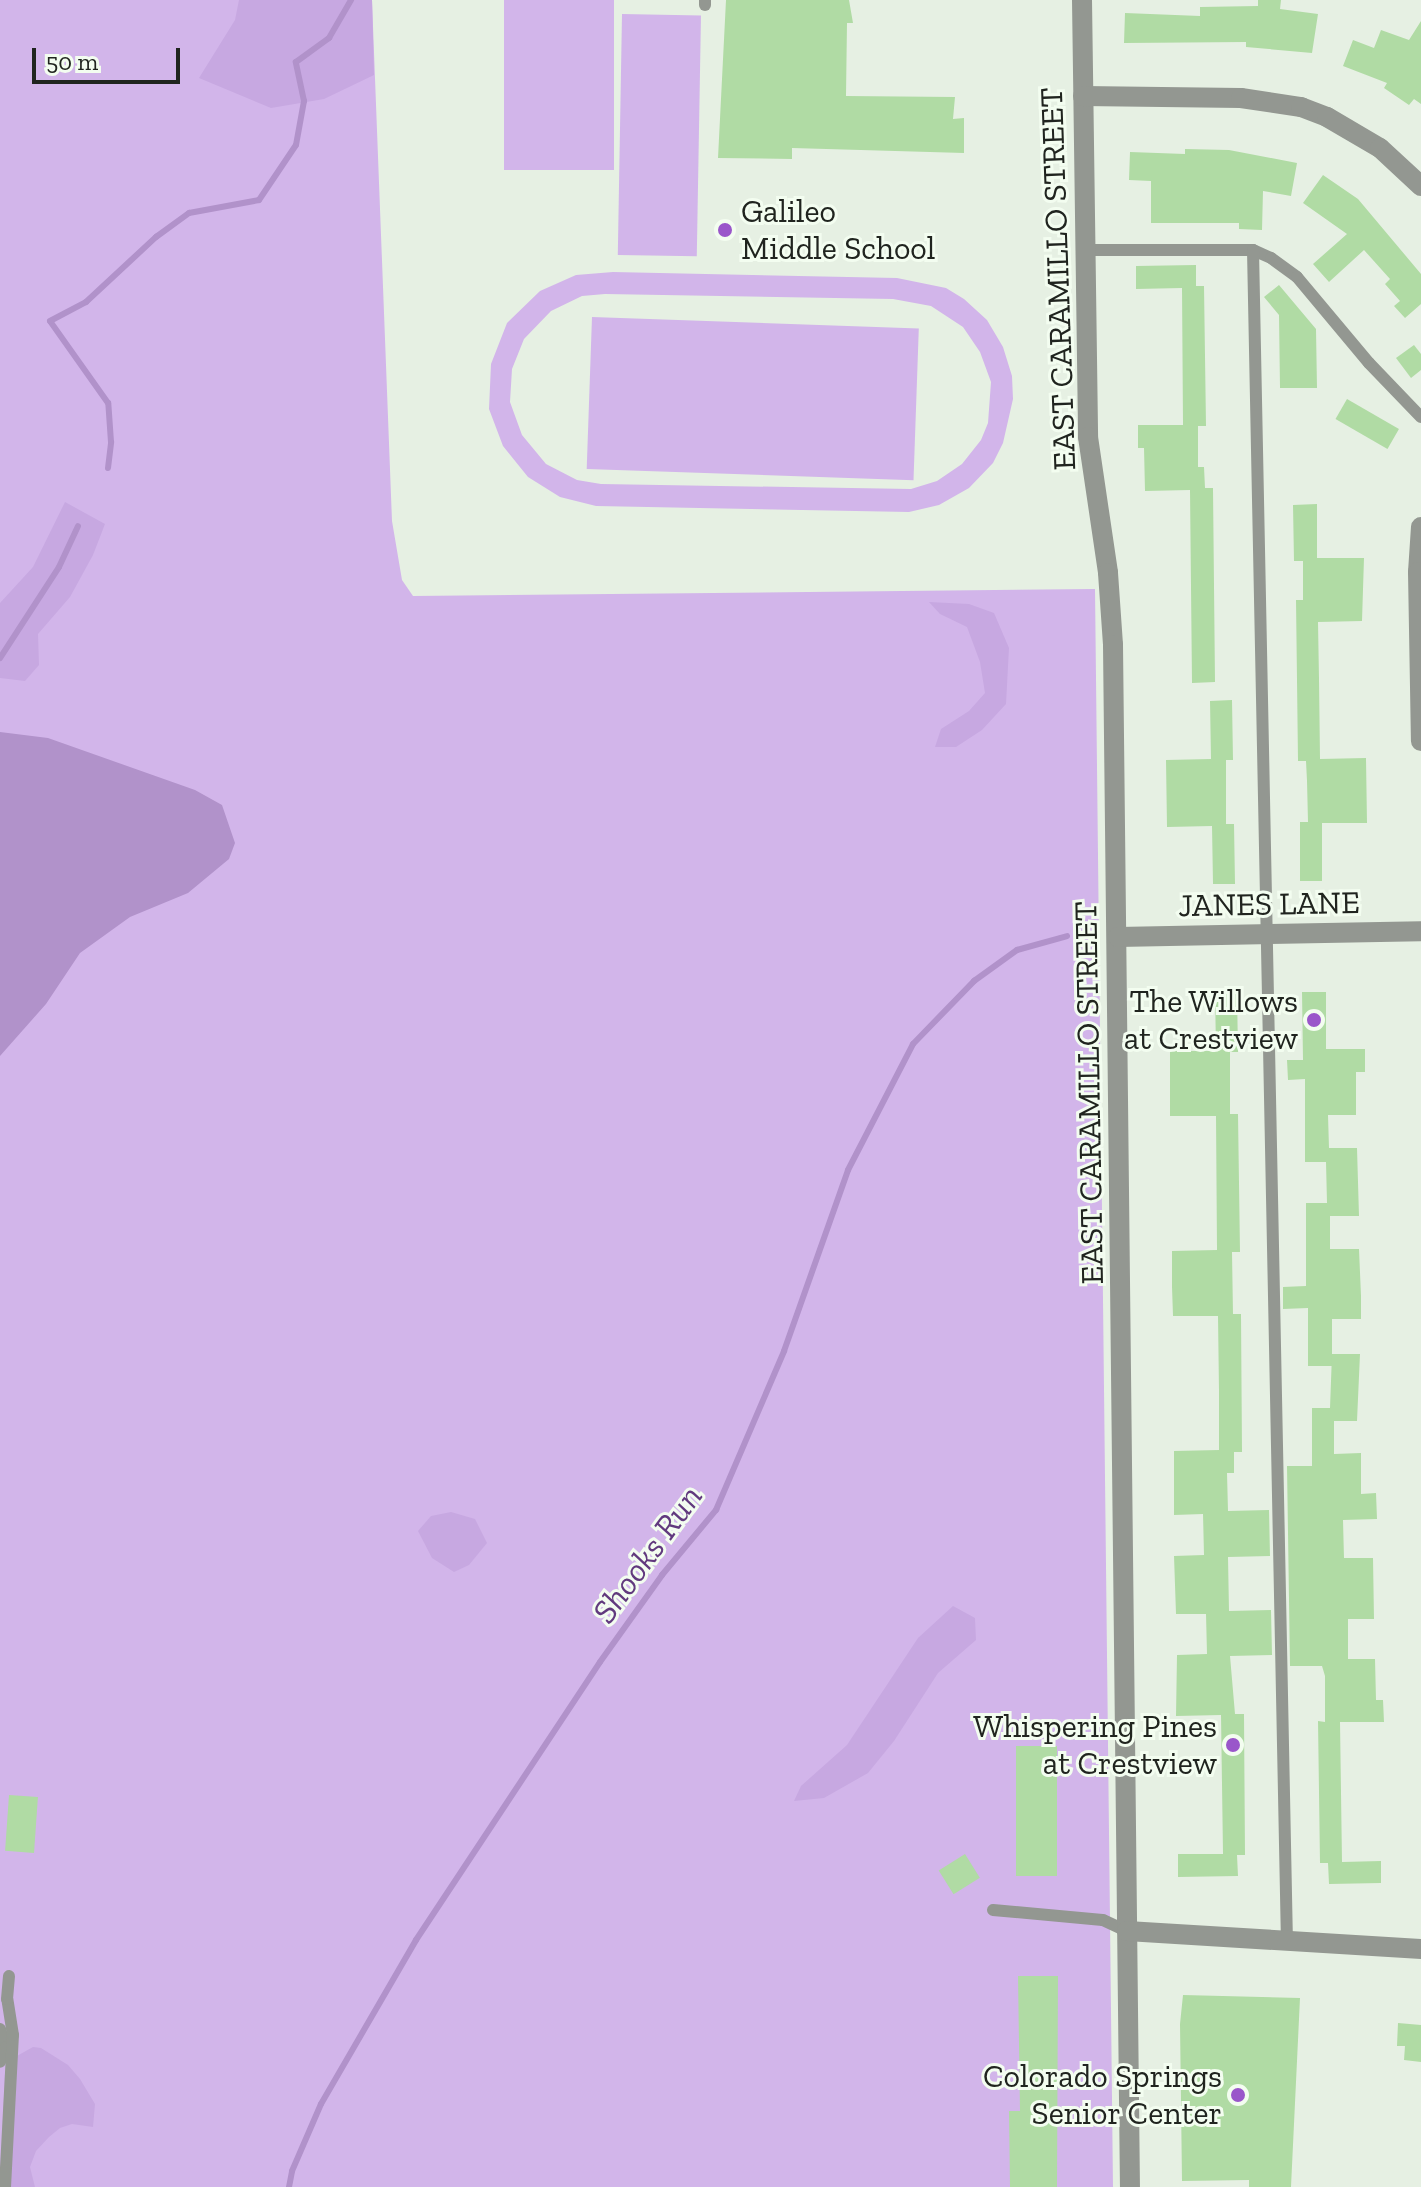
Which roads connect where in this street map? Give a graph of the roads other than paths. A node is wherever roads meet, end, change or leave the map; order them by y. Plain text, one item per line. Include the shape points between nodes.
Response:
1 (1082, 0) edge
2 (1083, 96) junction
3 (1421, 186) edge
4 (1085, 250) junction
5 (1253, 250) junction
6 (1421, 417) edge
7 (1421, 527) edge
8 (1421, 741) edge
9 (1421, 931) edge
10 (1269, 934) junction
11 (1118, 937) junction
12 (993, 1910) dead end
13 (1127, 1931) junction
14 (1287, 1940) junction
15 (1421, 1949) edge
16 (9, 1976) dead end
17 (0, 2029) edge
18 (9, 2048) junction
19 (0, 2062) edge
20 (5, 2187) edge
21 (1130, 2187) edge

1 - 2 street, EAST CARAMILLO STREET
2 - 3 street via 1241,98 1301,107 1380,148
2 - 4 street, EAST CARAMILLO STREET
4 - 5 lane
4 - 11 street, EAST CARAMILLO STREET via 1088,437 1111,608
5 - 6 lane via 1297,277
5 - 10 lane
7 - 8 street
9 - 10 street, JANES LANE
10 - 11 street, JANES LANE
10 - 14 lane
11 - 13 street, EAST CARAMILLO STREET
12 - 13 lane via 1103,1920
13 - 14 street
13 - 21 street, EAST CARAMILLO STREET
14 - 15 street
16 - 18 lane
17 - 18 lane
18 - 19 lane
18 - 20 lane

